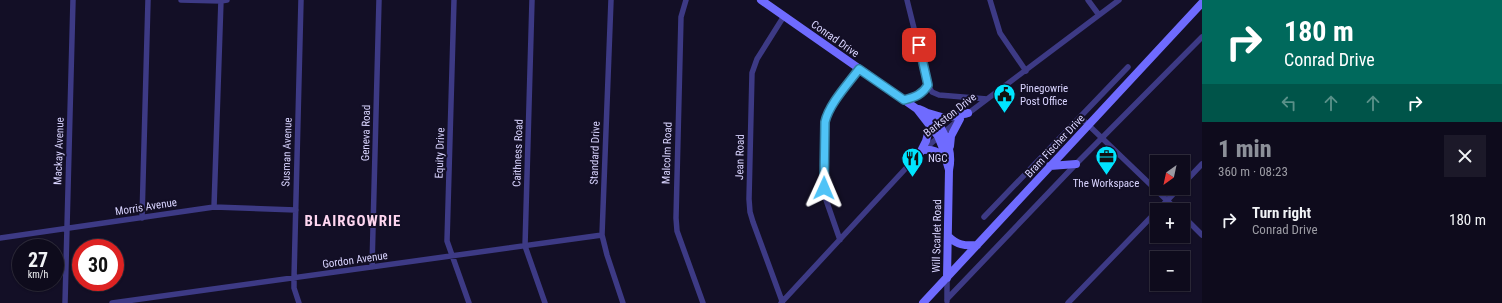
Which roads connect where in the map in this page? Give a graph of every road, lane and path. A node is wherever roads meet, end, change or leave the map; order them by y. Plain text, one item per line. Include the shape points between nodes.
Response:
1 (73, 0) edge
2 (148, 0) edge
3 (181, 0) edge
4 (223, 0) edge
5 (301, 0) edge
6 (379, 0) edge
7 (454, 0) edge
8 (532, 0) edge
9 (611, 0) edge
10 (686, 0) edge
11 (761, 0) edge
12 (908, 0) edge
13 (990, 0) edge
14 (1088, 0) edge
15 (1119, 0) edge
16 (1202, 3) edge
17 (1099, 15) junction
18 (784, 16) junction
19 (1202, 37) edge
20 (1128, 67) dead end
21 (859, 69) junction
22 (1026, 71) junction
23 (928, 85) junction
24 (987, 99) junction
25 (904, 100) junction
26 (917, 109) junction
27 (926, 112) junction
28 (968, 113) junction
29 (1080, 116) junction
30 (960, 119) junction
31 (1089, 125) junction
32 (930, 126) junction
33 (940, 134) junction
34 (1102, 138) junction
35 (949, 150) junction
36 (922, 151) junction
37 (945, 159) junction
38 (1076, 164) junction
39 (1202, 164) edge
40 (1050, 166) junction
41 (948, 170) junction
42 (1190, 177) edge
43 (1173, 195) edge
44 (1167, 201) joint
45 (214, 207) junction
46 (296, 210) junction
47 (984, 217) dead end
48 (1150, 217) edge
49 (142, 218) junction
50 (1190, 223) edge
51 (67, 228) junction
52 (1202, 234) edge
53 (602, 235) junction
54 (948, 236) junction
55 (0, 238) edge
56 (840, 240) junction
57 (977, 245) junction
58 (525, 246) junction
59 (453, 256) junction
60 (372, 267) junction
61 (294, 278) junction
62 (947, 278) junction
63 (947, 301) edge
64 (781, 302) edge
65 (65, 303) edge
66 (112, 303) edge
67 (299, 303) edge
68 (470, 303) edge
69 (546, 303) edge
70 (623, 303) edge
71 (703, 303) edge
72 (923, 303) edge
73 (1068, 303) edge

1 - 51 street, Mackay Avenue
2 - 49 street
3 - 4 street
4 - 45 street
5 - 46 street, Susman Avenue
6 - 60 street, Geneva Road
7 - 59 street, Equity Drive via 448,241
8 - 58 street, Caithness Road
9 - 53 street, Standard Drive
10 - 71 street, Malcolm Road via 681,17 676,218 677,231
11 - 18 street, Conrad Drive
12 - 23 street
13 - 22 street via 1000,33
14 - 17 street
15 - 17 street, Barkston Drive
16 - 31 street, Bram Fischer Drive
17 - 22 street, Barkston Drive
18 - 21 street, Conrad Drive
18 - 64 street, Jean Road via 757,58 752,73 749,199 753,222
19 - 34 street
20 - 29 street, Bram Fischer Drive
21 - 25 street, Conrad Drive
21 - 56 street via 829,112 825,122 824,194
22 - 24 street, Barkston Drive
23 - 24 street via 936,94
23 - 25 street via 918,96
24 - 28 street, Barkston Drive
25 - 26 street, Conrad Drive
26 - 27 street, Conrad Drive
26 - 32 street, Conrad Drive
27 - 28 street, Conrad Drive via 945,118
27 - 33 street via 934,120
28 - 30 street, Barkston Drive
29 - 31 street
29 - 47 street, Bram Fischer Drive
30 - 33 street, Barkston Drive
30 - 35 street via 950,137
31 - 34 street
31 - 40 street, Bram Fischer Drive
32 - 33 street, Conrad Drive
32 - 36 street
33 - 35 street, Will Scarlet Road
33 - 36 street, Barkston Drive
33 - 37 street, Will Scarlet Road
34 - 38 street
34 - 44 street
35 - 41 street, Will Scarlet Road via 951,160
36 - 37 street via 934,150
36 - 56 street, Barkston Drive
37 - 41 street, Will Scarlet Road
38 - 40 street
38 - 63 street
39 - 42 street
40 - 57 street, Bram Fischer Drive
41 - 54 street, Will Scarlet Road
43 - 44 street
45 - 46 street, Morris Avenue
45 - 49 street, Morris Avenue
46 - 61 street, Susman Avenue
48 - 73 street
49 - 51 street, Morris Avenue
50 - 52 street
51 - 55 street, Morris Avenue
51 - 65 street, Mackay Avenue
53 - 58 street, Gordon Avenue
53 - 70 street, Standard Drive
54 - 57 street via 959,245
54 - 62 street, Will Scarlet Road
56 - 64 street, Barkston Drive
57 - 62 street, Bram Fischer Drive
58 - 59 street, Gordon Avenue
58 - 69 street, Caithness Road
59 - 60 street, Gordon Avenue
59 - 68 street, Equity Drive
60 - 61 street, Gordon Avenue
61 - 66 street, Gordon Avenue
61 - 67 street, Susman Avenue
62 - 63 street, Will Scarlet Road
62 - 72 street, Bram Fischer Drive

